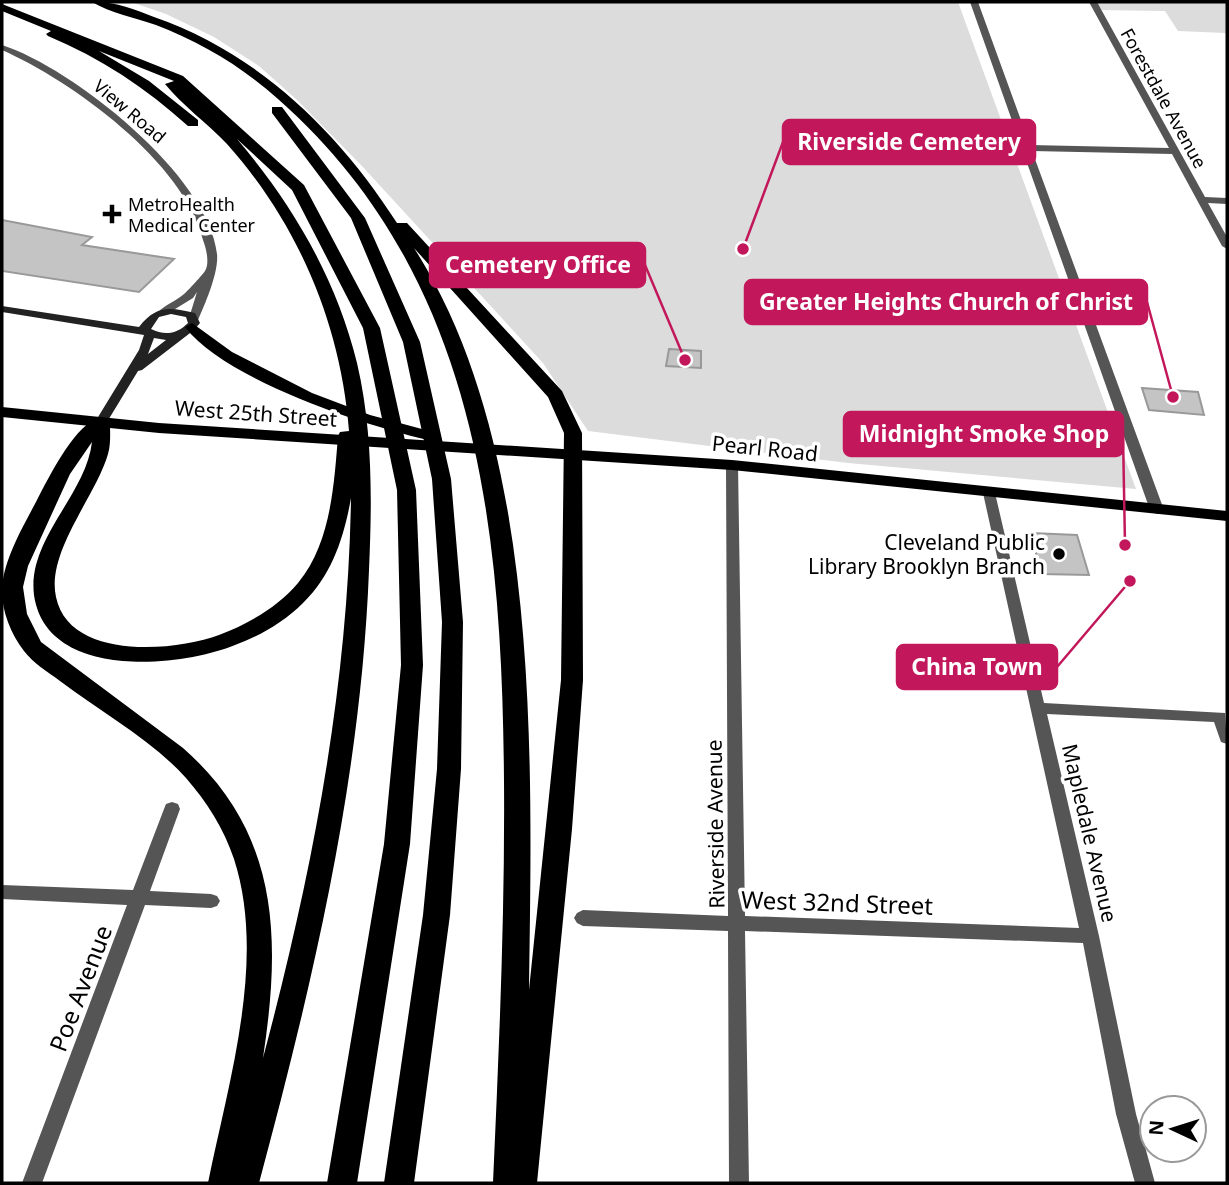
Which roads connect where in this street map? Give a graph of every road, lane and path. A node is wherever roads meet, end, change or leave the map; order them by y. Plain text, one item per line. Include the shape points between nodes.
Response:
1 (98, 2) edge
2 (974, 2) edge
3 (1093, 2) edge
4 (2, 7) edge
5 (2, 19) edge
6 (174, 30) junction
7 (106, 39) junction
8 (2, 47) edge
9 (1025, 148) junction
10 (1175, 151) junction
11 (360, 180) junction
12 (1202, 200) junction
13 (1227, 201) edge
14 (1227, 246) edge
15 (207, 272) junction
16 (318, 275) junction
17 (2, 309) edge
18 (159, 314) junction
19 (93, 322) junction
20 (189, 326) junction
21 (148, 333) junction
22 (340, 335) junction
23 (131, 373) junction
24 (2, 412) edge
25 (101, 422) junction
26 (508, 449) junction
27 (575, 454) junction
28 (732, 465) junction
29 (989, 493) junction
30 (1157, 510) junction
31 (1227, 516) edge
32 (1039, 708) junction
33 (1224, 712) edge
34 (1227, 738) edge
35 (172, 809) dead end
36 (2, 892) edge
37 (140, 898) junction
38 (211, 901) dead end
39 (583, 918) dead end
40 (739, 923) junction
41 (1090, 936) junction
42 (32, 1183) edge
43 (223, 1183) edge
44 (244, 1183) edge
45 (342, 1183) edge
46 (399, 1183) edge
47 (508, 1183) edge
48 (522, 1183) edge
49 (739, 1183) edge
50 (1145, 1183) edge

1 - 6 highway
2 - 9 street
3 - 10 street, Forestdale Avenue
4 - 7 highway
5 - 16 highway via 89,49 175,106 240,169
6 - 11 highway via 247,67 294,107
6 - 46 highway via 247,81 293,128 331,177 366,235 387,282 426,401 449,559 452,734 437,925
7 - 16 highway via 180,91 259,173 292,219
7 - 45 highway via 203,92 261,142 291,176 346,261 373,328 391,403 410,544 406,765 387,927
8 - 15 street, View Road via 49,68 148,147 187,194 208,231 212,253
9 - 10 street
9 - 30 street
10 - 12 street, Forestdale Avenue
11 - 27 highway via 556,395 573,433
11 - 47 highway via 415,264 458,354 481,426 502,547 511,639 518,886
12 - 13 street
12 - 14 street, Forestdale Avenue
15 - 18 street via 189,296
15 - 20 street, View Road via 208,281
16 - 22 highway
17 - 19 street
18 - 19 street
18 - 20 street via 186,312
18 - 21 street via 146,323
19 - 21 street
20 - 21 street via 164,337
20 - 23 street
20 - 26 main road via 239,363 336,411 381,425
21 - 23 street
22 - 25 highway via 348,420 341,499 330,543 305,588 279,612 215,645 145,655 113,652 85,646 64,633 50,614 44,595 46,575 100,452
22 - 44 highway via 355,395 362,473 354,657 309,927
23 - 25 street
24 - 25 main road, West 25th Street
25 - 26 main road, West 25th Street
25 - 43 highway via 73,452 23,554 14,577 15,612 20,631 33,648 197,773 233,826 248,867 257,906 257,995 250,1060
26 - 27 main road, Pearl Road
27 - 28 main road, Pearl Road
27 - 48 highway via 572,680
28 - 29 main road, Pearl Road
28 - 40 street, Riverside Avenue
29 - 30 main road, Pearl Road
29 - 32 street, Mapledale Avenue
30 - 31 main road, Pearl Road
32 - 33 street
32 - 41 street, Mapledale Avenue
33 - 34 street
35 - 37 street, Poe Avenue
36 - 37 street
37 - 38 street
37 - 42 street, Poe Avenue
39 - 40 street, West 32nd Street
40 - 41 street, West 32nd Street
40 - 49 street, Riverside Avenue
41 - 50 street, Mapledale Avenue via 1126,1114

